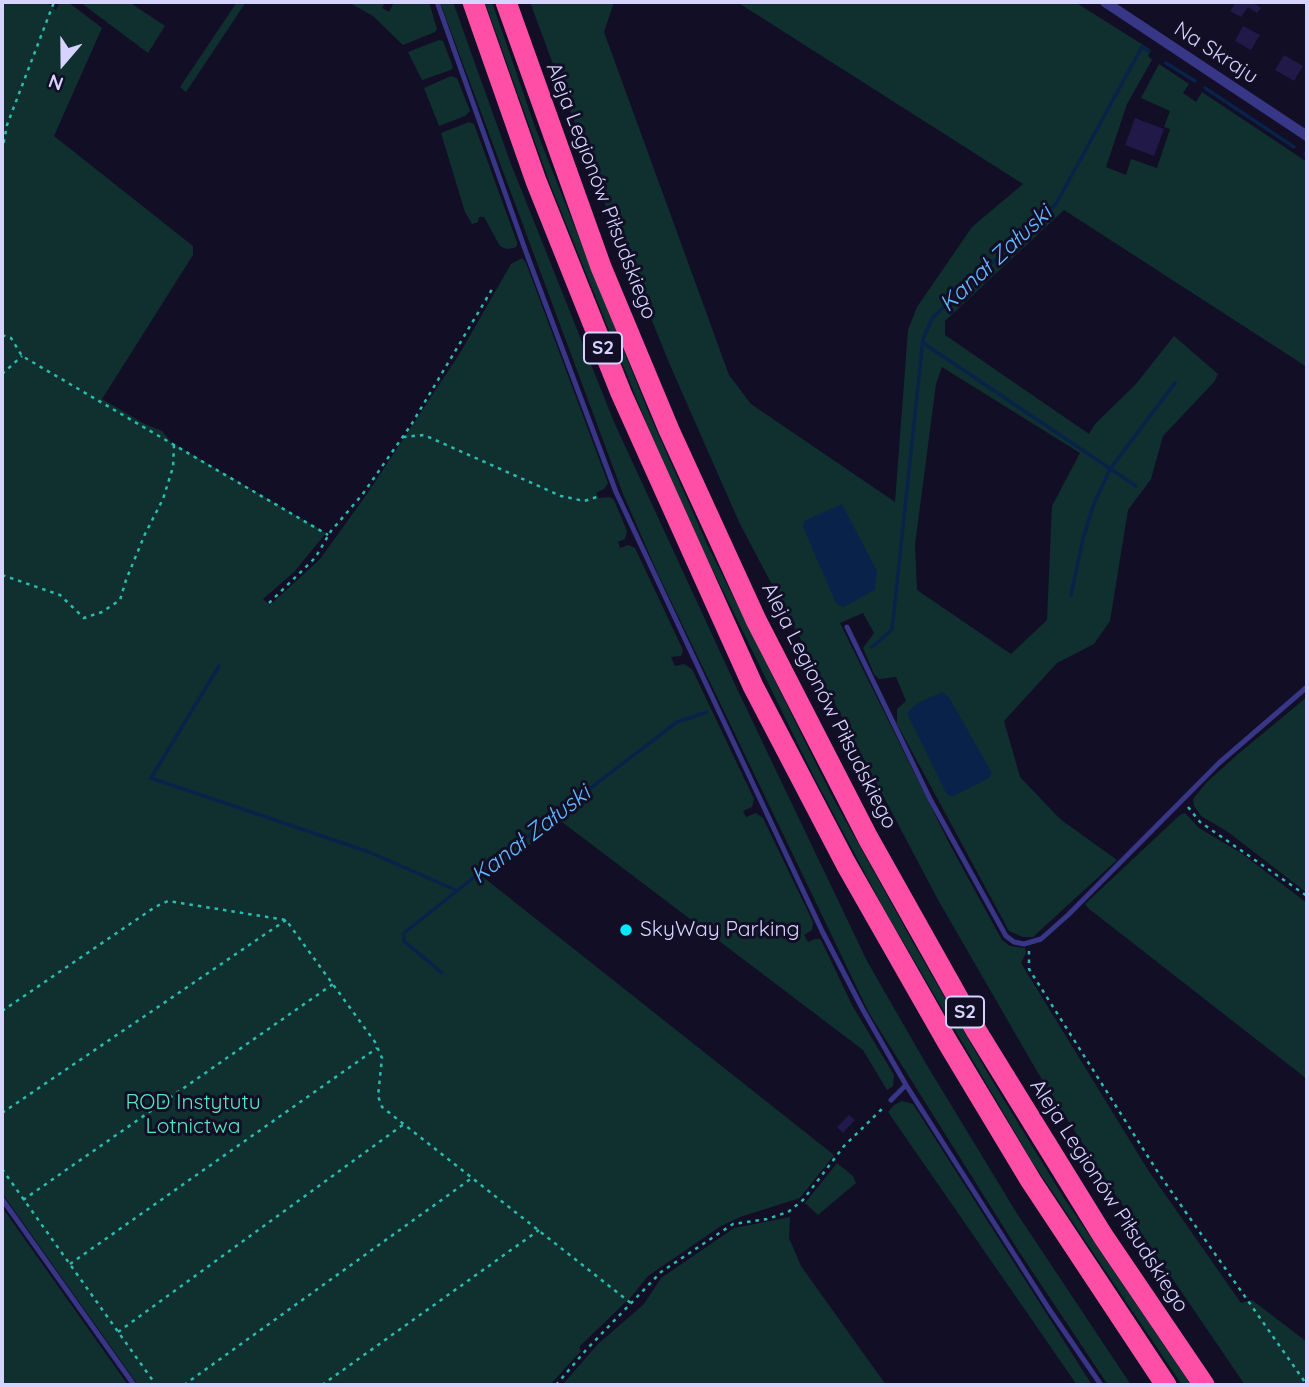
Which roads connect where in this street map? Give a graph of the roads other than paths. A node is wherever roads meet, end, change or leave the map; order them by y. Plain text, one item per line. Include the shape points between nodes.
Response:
1 (437, 2) edge
2 (472, 2) edge
3 (506, 2) edge
4 (1105, 2) edge
5 (1307, 136) edge
6 (847, 627) dead end
7 (1307, 687) edge
8 (906, 1085) junction
9 (891, 1100) road end
10 (2, 1199) edge
11 (134, 1385) edge
12 (1101, 1385) edge
13 (1166, 1385) edge
14 (1204, 1385) edge

1 - 8 lane via 616,492 822,931
2 - 13 highway, S2 via 536,181 621,393 753,686 846,864 948,1043 1031,1181
3 - 14 highway, Aleja Legionów Piłsudskiego / S2 via 606,280 756,620 868,838 977,1032 1096,1225
4 - 5 street, Na Skraju
6 - 7 lane via 930,799 1006,936 1014,942 1030,943 1048,934 1183,798
8 - 9 lane
8 - 12 lane
10 - 11 lane

